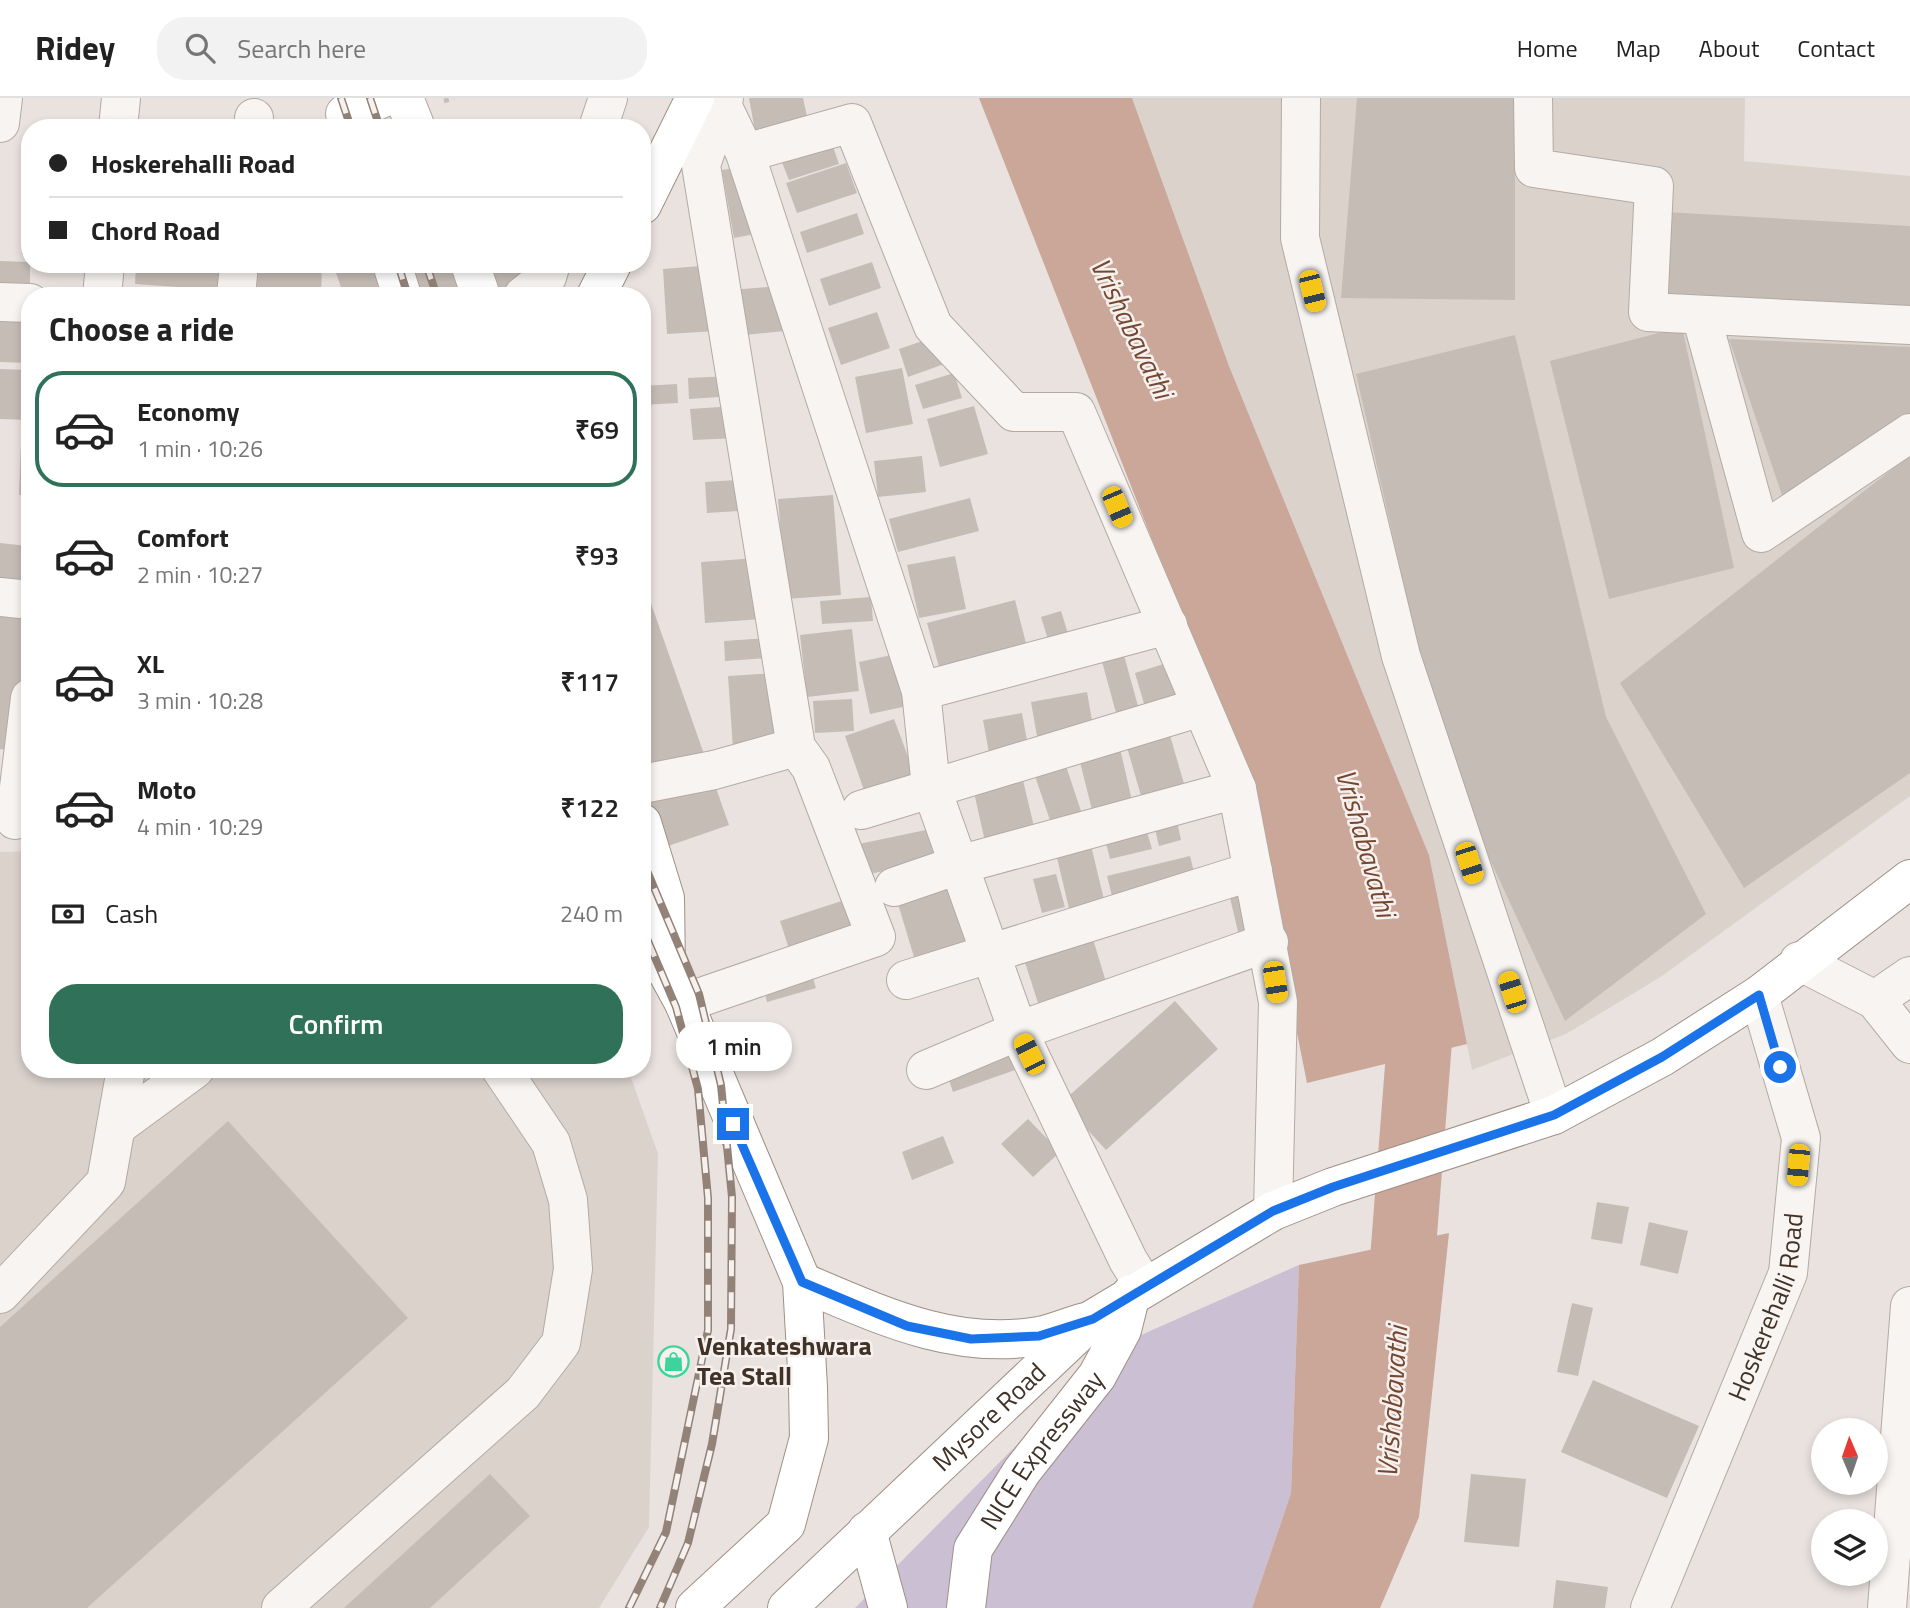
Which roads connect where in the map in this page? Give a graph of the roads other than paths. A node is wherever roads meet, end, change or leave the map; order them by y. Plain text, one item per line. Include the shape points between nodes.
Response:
1 (3, 98) edge
2 (121, 98) edge
3 (383, 98) edge
4 (404, 98) edge
5 (608, 98) edge
6 (1301, 98) edge
7 (1533, 98) edge
8 (714, 100) edge
9 (345, 113) edge
10 (119, 119) edge
11 (412, 119) edge
12 (601, 119) edge
13 (0, 123) edge
14 (745, 153) junction
15 (651, 192) edge
16 (548, 273) edge
17 (534, 287) edge
18 (0, 302) edge
19 (21, 303) edge
20 (1701, 315) junction
21 (1910, 325) edge
22 (1910, 433) edge
23 (0, 597) edge
24 (21, 599) edge
25 (1168, 625) junction
26 (921, 691) junction
27 (1201, 707) junction
28 (796, 747) junction
29 (21, 771) edge
30 (651, 782) edge
31 (931, 787) junction
32 (1237, 789) junction
33 (861, 810) dead end
34 (15, 820) dead end
35 (651, 853) edge
36 (958, 865) junction
37 (1253, 871) junction
38 (1910, 879) edge
39 (894, 887) dead end
40 (1269, 942) junction
41 (990, 951) junction
42 (654, 957) edge
43 (1799, 961) junction
44 (1910, 976) edge
45 (906, 981) dead end
46 (1759, 995) junction
47 (1875, 1000) junction
48 (684, 1003) junction
49 (1018, 1031) junction
50 (1910, 1044) edge
51 (926, 1070) dead end
52 (124, 1078) edge
53 (183, 1078) edge
54 (507, 1078) edge
55 (1547, 1117) junction
56 (116, 1126) junction
57 (1273, 1211) junction
58 (802, 1282) junction
59 (1138, 1290) junction
60 (0, 1294) edge
61 (1910, 1306) edge
62 (1093, 1319) junction
63 (867, 1531) junction
64 (281, 1608) edge
65 (695, 1608) edge
66 (787, 1608) edge
67 (888, 1608) edge
68 (966, 1608) edge
69 (1650, 1608) edge
70 (1887, 1608) edge

1 - 13 street
2 - 10 street
3 - 9 main road
4 - 11 main road
5 - 12 street
6 - 55 street via 1300,239 1401,656
7 - 20 street via 1534,168 1654,186 1648,312
8 - 14 street
8 - 15 main road
8 - 28 street via 701,165
14 - 25 street via 852,123 933,326 1014,412 1076,412
14 - 26 street
16 - 17 street
18 - 19 street
20 - 21 street
20 - 22 street via 1761,533
23 - 24 street
25 - 26 street
25 - 27 street
26 - 31 street
27 - 31 street
27 - 32 street
28 - 30 street
28 - 48 street via 811,768 876,937
29 - 34 street
31 - 33 street
31 - 36 street
32 - 36 street
32 - 37 street
35 - 42 main road via 665,898
36 - 39 street
36 - 41 street
37 - 40 street
37 - 41 street
38 - 43 main road, Mysore Road
40 - 49 street
40 - 57 street via 1278,1002
41 - 45 street
41 - 49 street
42 - 48 main road
43 - 46 main road, Mysore Road
43 - 47 street
44 - 47 street
46 - 55 main road, Mysore Road via 1662,1057
46 - 69 street, Hoskerehalli Road via 1801,1138 1788,1273
47 - 50 street
48 - 58 main road
49 - 51 street
49 - 59 street via 1128,1260
52 - 56 street
53 - 56 street
54 - 64 street via 551,1143 568,1200 573,1269 561,1343 523,1393
55 - 57 main road, Mysore Road
56 - 60 street via 106,1182
57 - 59 main road, Mysore Road
58 - 62 main road via 907,1326 971,1339 1039,1336
58 - 65 main road via 809,1438 786,1524
59 - 62 main road, Mysore Road
59 - 68 main road, NICE Expressway via 1097,1376 1022,1471 973,1549
61 - 70 street
62 - 63 main road, Mysore Road
63 - 66 main road, Mysore Road
63 - 67 main road

